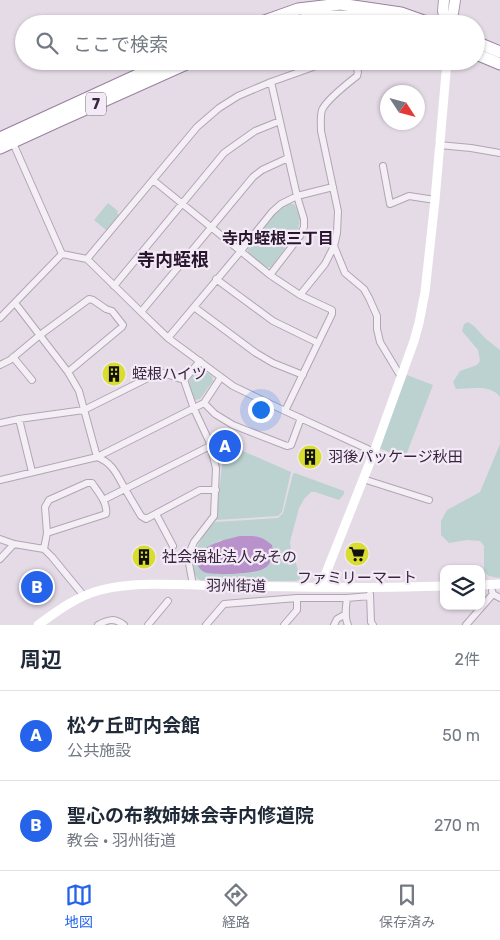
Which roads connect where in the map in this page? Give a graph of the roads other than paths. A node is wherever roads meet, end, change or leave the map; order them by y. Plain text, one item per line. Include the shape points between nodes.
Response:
1 (444, 0) edge
2 (455, 0) edge
3 (281, 15) edge
4 (407, 15) edge
5 (444, 15) edge
6 (453, 15) edge
7 (485, 46) edge
8 (500, 52) edge
9 (485, 58) edge
10 (500, 64) edge
11 (148, 70) edge
12 (173, 70) edge
13 (305, 70) edge
14 (357, 70) edge
15 (446, 70) edge
16 (271, 82) junction
17 (280, 121) junction
18 (0, 138) edge
19 (13, 143) junction
20 (439, 145) junction
21 (0, 148) edge
22 (500, 153) edge
23 (288, 158) junction
24 (383, 166) dead end
25 (154, 180) junction
26 (333, 187) junction
27 (297, 196) junction
28 (434, 200) junction
29 (182, 204) junction
30 (211, 227) junction
31 (334, 246) junction
32 (240, 252) junction
33 (62, 254) junction
34 (87, 259) junction
35 (270, 275) junction
36 (216, 279) junction
37 (114, 286) junction
38 (300, 295) junction
39 (15, 303) junction
40 (194, 308) junction
41 (141, 312) junction
42 (0, 318) edge
43 (40, 336) junction
44 (168, 338) junction
45 (318, 343) junction
46 (14, 357) junction
47 (200, 361) junction
48 (0, 365) edge
49 (68, 372) junction
50 (303, 375) junction
51 (221, 377) junction
52 (401, 377) junction
53 (32, 380) dead end
54 (184, 380) junction
55 (204, 403) junction
56 (194, 409) junction
57 (84, 410) junction
58 (285, 411) junction
59 (19, 418) junction
60 (301, 418) junction
61 (0, 423) edge
62 (210, 446) junction
63 (374, 452) junction
64 (96, 457) junction
65 (32, 472) junction
66 (363, 479) junction
67 (0, 480) edge
68 (125, 489) junction
69 (216, 490) junction
70 (103, 500) junction
71 (429, 500) dead end
72 (156, 514) junction
73 (47, 533) junction
74 (0, 539) edge
75 (14, 544) junction
76 (174, 546) dead end
77 (44, 549) junction
78 (0, 559) edge
79 (193, 585) junction
80 (440, 586) edge
81 (323, 587) junction
82 (495, 588) edge
83 (370, 592) junction
84 (84, 596) junction
85 (297, 598) junction
86 (347, 598) junction
87 (500, 598) edge
88 (168, 601) dead end
89 (346, 614) junction
90 (38, 625) edge
91 (98, 625) edge
92 (124, 625) edge
93 (148, 625) edge
94 (206, 625) edge
95 (284, 625) edge
96 (334, 625) edge
97 (348, 625) edge
98 (373, 625) edge
99 (466, 625) edge

1 - 5 main road
2 - 6 main road
3 - 4 highway via 298,9 340,4
7 - 8 highway
9 - 10 highway
11 - 18 highway, 7
12 - 19 highway, 7
13 - 16 street
14 - 26 street via 357,76 322,110 321,131
15 - 20 street
16 - 17 street
16 - 25 street via 238,96 196,127
17 - 23 street
17 - 29 street via 255,131 224,153
19 - 21 highway, 7
19 - 33 street
20 - 22 street
20 - 28 street
23 - 27 street
23 - 30 street via 253,178
24 - 28 street via 390,204 409,196
25 - 29 street
25 - 34 street
26 - 27 street
26 - 31 street via 338,211
27 - 32 street via 272,212
27 - 35 street via 304,227
28 - 52 street via 425,292 414,341
29 - 30 street
29 - 37 street
30 - 32 street
30 - 41 street
31 - 38 street via 325,264
31 - 52 street via 345,273 364,289 369,298 377,316 380,342
32 - 35 street
32 - 36 street
33 - 34 street
33 - 39 street
34 - 37 street
35 - 38 street
36 - 40 street
36 - 45 street via 273,321
37 - 41 street
38 - 45 street via 332,310
39 - 42 street
39 - 43 street
40 - 44 street
40 - 50 street via 256,353
41 - 44 street
43 - 46 street
43 - 49 street
43 - 49 street via 89,299 112,311 123,325
44 - 47 street
45 - 50 street
46 - 48 street
46 - 53 street
47 - 51 street
47 - 54 street
49 - 57 street via 79,391
50 - 58 street
51 - 55 street
51 - 58 street
52 - 63 street
54 - 56 street
54 - 57 street via 160,372
55 - 56 street
55 - 60 street via 233,424 287,446
56 - 62 street
56 - 64 street
57 - 59 street
57 - 64 street
58 - 60 street
59 - 61 street
59 - 65 street
60 - 63 street
62 - 68 street
62 - 69 street via 216,468
63 - 66 street
64 - 65 street
64 - 68 street via 112,466
65 - 67 street
66 - 71 street
66 - 81 street
68 - 70 street
68 - 72 street via 141,516 146,519
69 - 72 street via 200,490
69 - 79 street via 214,516 188,558
70 - 73 street via 106,514
70 - 73 street via 92,483 49,500 45,507
72 - 76 street
73 - 77 street
74 - 75 street
75 - 77 street
75 - 78 street
77 - 84 street
79 - 81 street, 羽州街道
79 - 84 street, 羽州街道 via 115,586
80 - 83 street, 羽州街道
81 - 83 street, 羽州街道
82 - 87 street
82 - 99 street
83 - 86 street
83 - 98 street
84 - 90 street, 羽州街道
85 - 86 street
85 - 94 street via 224,604
85 - 95 street via 297,610
86 - 89 street
88 - 93 street
89 - 96 street
89 - 97 street
91 - 92 street via 113,619

